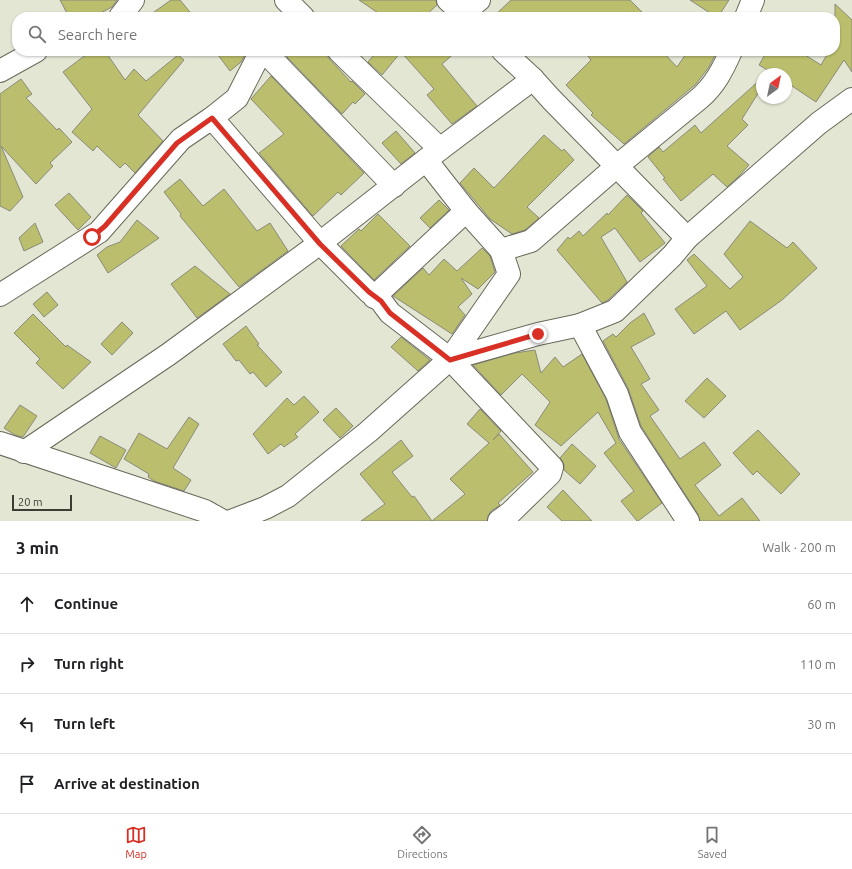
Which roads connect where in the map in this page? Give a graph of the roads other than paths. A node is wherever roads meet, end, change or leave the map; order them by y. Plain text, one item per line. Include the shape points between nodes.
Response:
1 (133, 0) edge
2 (286, 0) edge
3 (753, 0) edge
4 (124, 12) edge
5 (280, 12) edge
6 (298, 12) edge
7 (748, 12) edge
8 (27, 56) edge
9 (258, 56) edge
10 (269, 56) edge
11 (344, 56) edge
12 (508, 56) edge
13 (729, 56) edge
14 (0, 71) edge
15 (533, 79) junction
16 (852, 99) edge
17 (212, 118) junction
18 (433, 155) junction
19 (617, 166) junction
20 (394, 186) junction
21 (466, 211) junction
22 (687, 238) junction
23 (320, 244) junction
24 (501, 250) junction
25 (0, 295) edge
26 (374, 296) junction
27 (580, 325) junction
28 (450, 360) junction
29 (0, 443) edge
30 (24, 452) junction
31 (270, 514) edge
32 (223, 521) edge
33 (231, 521) edge
34 (499, 521) edge
35 (688, 521) edge

1 - 4 street
2 - 5 street
2 - 6 street
3 - 7 street
8 - 14 street
9 - 17 street via 237,98
10 - 20 street
11 - 18 street
12 - 15 street
13 - 19 street via 711,88
15 - 18 street
15 - 19 street
16 - 22 street via 819,123
17 - 23 street
17 - 25 street via 177,143 99,232
18 - 20 street
18 - 21 street
19 - 22 street
19 - 24 street via 531,241
20 - 23 street
21 - 24 street
21 - 26 street
22 - 27 street via 616,311
23 - 26 street
23 - 30 street via 169,354
24 - 28 street via 509,274
26 - 28 street via 390,313
27 - 28 street via 538,334
27 - 35 street via 617,394 630,432
28 - 31 street
28 - 34 street via 552,467 550,474
29 - 30 street
30 - 32 street via 205,511
31 - 33 street

